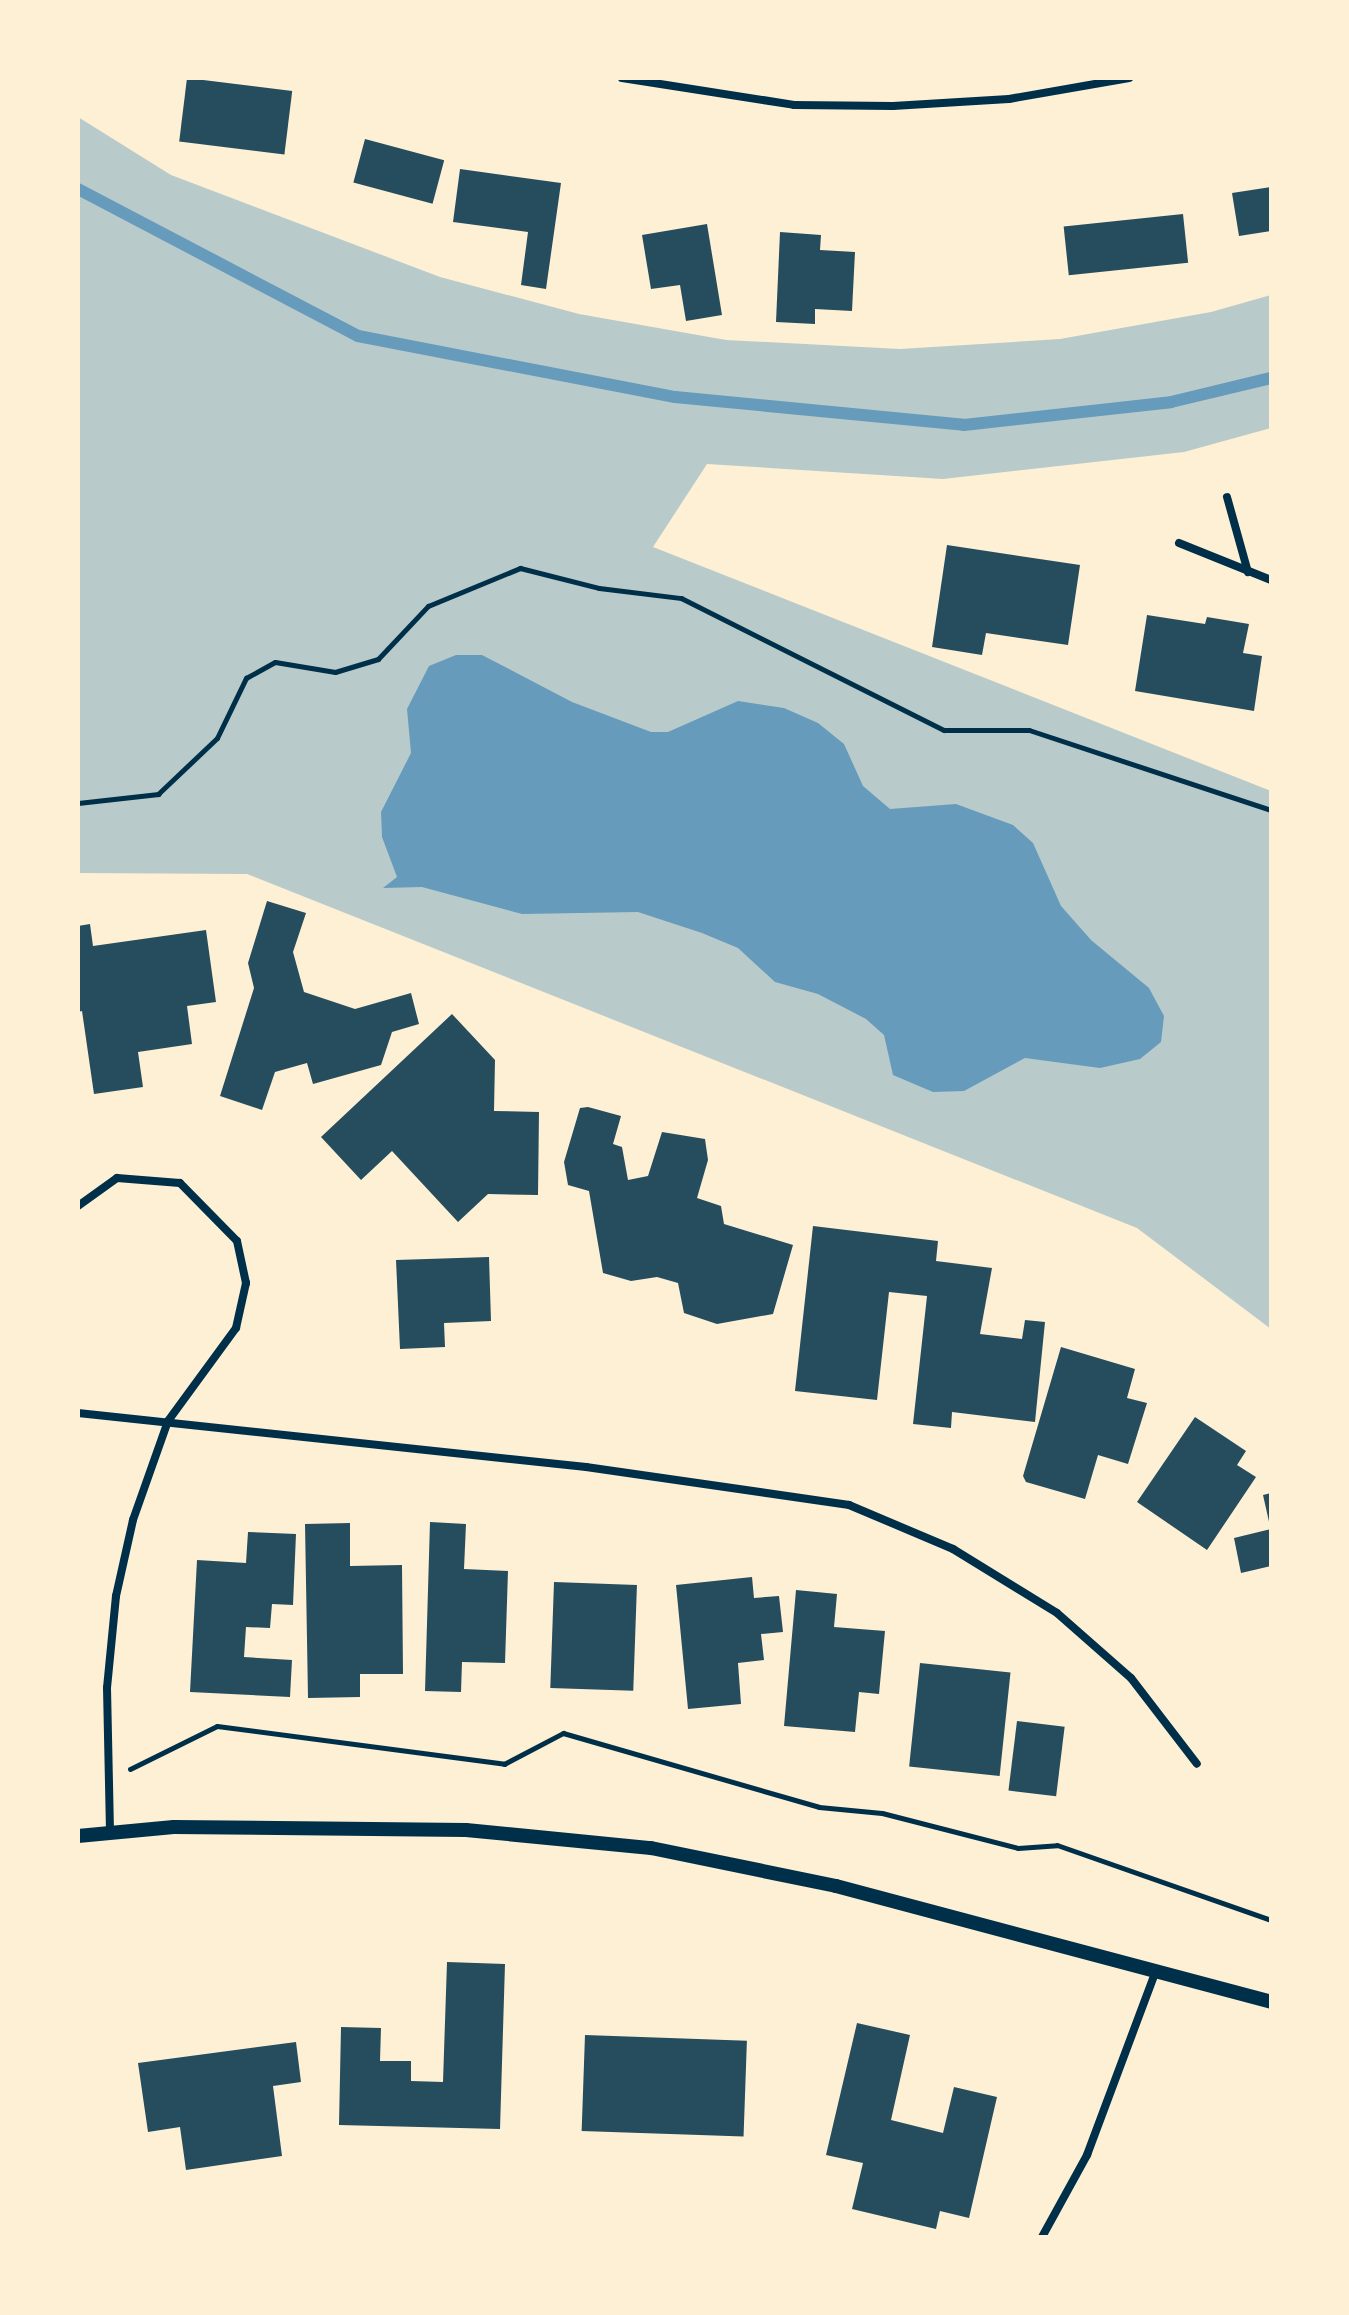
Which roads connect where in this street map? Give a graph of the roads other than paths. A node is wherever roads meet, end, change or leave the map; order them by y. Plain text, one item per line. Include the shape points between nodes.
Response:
1 (622, 78) edge
2 (1129, 78) edge
3 (1227, 497) dead end
4 (1179, 543) dead end
5 (1248, 572) junction
6 (1271, 580) edge
7 (78, 1206) edge
8 (78, 1413) edge
9 (168, 1421) junction
10 (1197, 1764) dead end
11 (110, 1832) junction
12 (78, 1836) edge
13 (1155, 1973) junction
14 (1271, 2002) edge
15 (1042, 2237) edge

1 - 2 street via 794,105 893,106 1009,99
3 - 5 street
4 - 5 street
5 - 6 street
7 - 9 street via 117,1178 180,1183 237,1241 246,1283 236,1328
8 - 9 street
9 - 10 street via 586,1467 849,1505 953,1549 1057,1613 1131,1678
9 - 11 street via 133,1520 116,1596 107,1688
11 - 12 street
11 - 13 street via 174,1827 466,1830 651,1848 836,1886
13 - 14 street
13 - 15 street via 1087,2155

